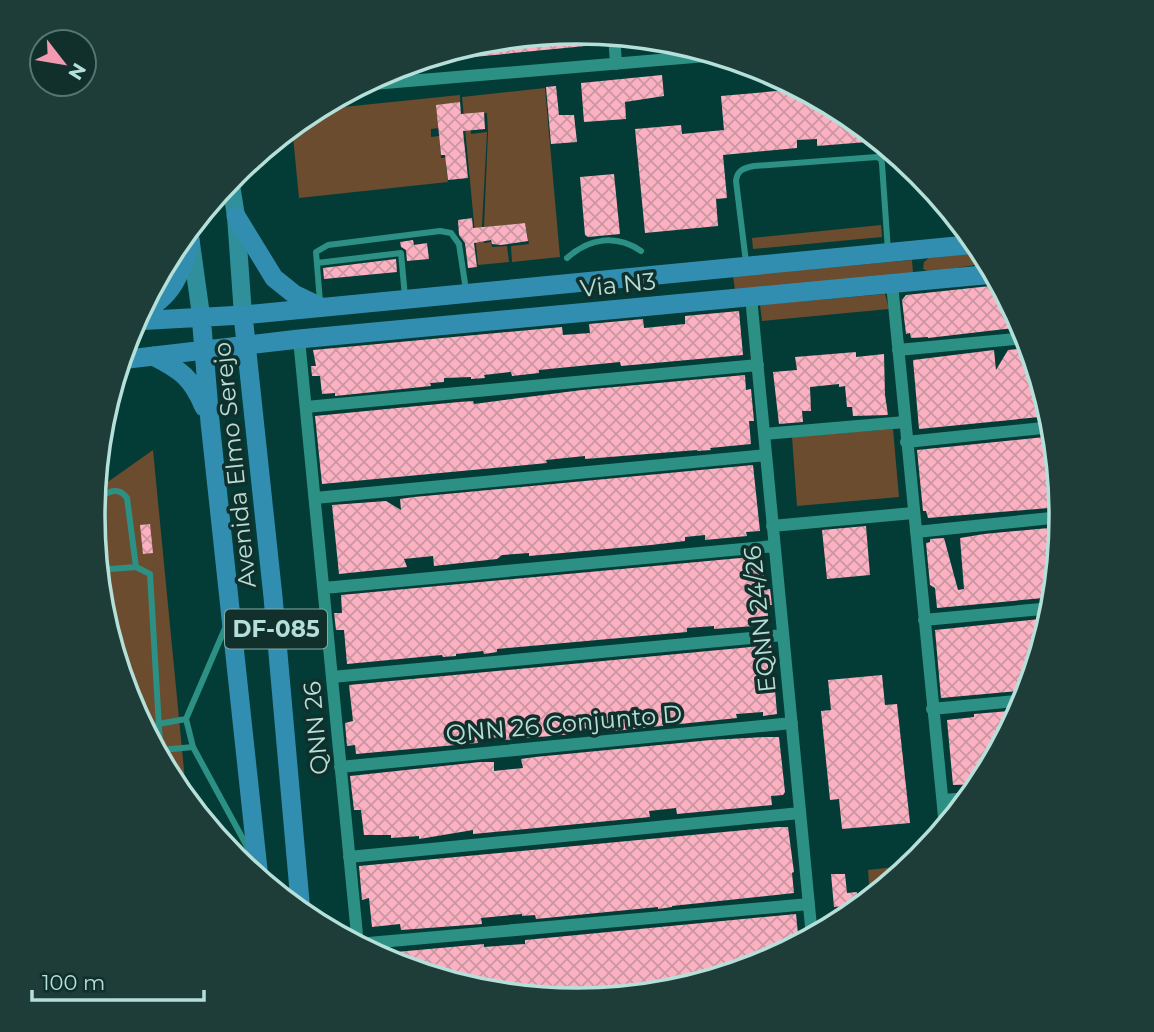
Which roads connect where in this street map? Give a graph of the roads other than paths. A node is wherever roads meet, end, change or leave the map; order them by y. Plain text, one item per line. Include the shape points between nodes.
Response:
1 (615, 46) edge
2 (689, 58) edge
3 (616, 64) junction
4 (400, 78) edge
5 (232, 194) edge
6 (236, 216) junction
7 (191, 244) edge
8 (964, 245) edge
9 (187, 250) edge
10 (918, 250) junction
11 (641, 251) dead end
12 (888, 253) junction
13 (567, 258) dead end
14 (317, 263) junction
15 (746, 266) junction
16 (982, 274) edge
17 (645, 276) junction
18 (920, 281) junction
19 (892, 284) junction
20 (470, 292) junction
21 (751, 297) junction
22 (405, 299) junction
23 (156, 302) edge
24 (320, 307) junction
25 (243, 315) junction
26 (201, 316) junction
27 (147, 320) edge
28 (515, 320) junction
29 (369, 333) junction
30 (299, 339) junction
31 (1015, 339) edge
32 (246, 346) junction
33 (204, 350) junction
34 (898, 350) junction
35 (153, 356) junction
36 (132, 359) edge
37 (758, 365) junction
38 (306, 407) junction
39 (210, 422) junction
40 (905, 422) junction
41 (1041, 428) edge
42 (764, 434) junction
43 (906, 442) junction
44 (766, 455) junction
45 (106, 495) edge
46 (315, 498) junction
47 (913, 513) junction
48 (1049, 518) edge
49 (772, 526) junction
50 (916, 531) junction
51 (774, 546) junction
52 (136, 567) junction
53 (108, 569) edge
54 (324, 588) junction
55 (1040, 609) edge
56 (231, 614) junction
57 (924, 620) junction
58 (783, 635) junction
59 (332, 677) junction
60 (1011, 702) edge
61 (932, 709) junction
62 (186, 719) junction
63 (792, 723) junction
64 (158, 724) junction
65 (159, 737) edge
66 (193, 747) junction
67 (167, 749) edge
68 (340, 767) junction
69 (955, 799) edge
70 (944, 800) junction
71 (944, 812) edge
72 (800, 813) junction
73 (251, 857) edge
74 (349, 857) junction
75 (258, 864) edge
76 (300, 898) edge
77 (809, 904) junction
78 (811, 926) edge
79 (357, 934) edge
80 (376, 943) edge

1 - 3 street
2 - 3 street
3 - 4 street
5 - 6 main road, Avenida Elmo Serejo / DF-085
6 - 24 main road via 274,278
6 - 25 main road, Avenida Elmo Serejo / DF-085
7 - 26 main road, Avenida Elmo Serejo / DF-085
8 - 10 main road, Via N3
9 - 23 main road via 175,284
10 - 12 main road, Via N3
10 - 18 main road
11 - 13 lane via 620,241 603,240 579,248
12 - 15 main road, Via N3
12 - 15 lane via 882,164 877,156 754,166 743,168 736,181
14 - 20 lane via 316,252 328,245 451,233 459,244
14 - 22 lane via 401,253
14 - 24 lane
15 - 17 main road, Via N3
16 - 18 main road, Via N3
17 - 20 main road, Via N3
17 - 28 main road via 588,290 510,298 503,312
18 - 19 main road, Via N3
19 - 21 main road, Via N3
19 - 34 street
20 - 22 main road, Via N3
20 - 29 main road via 485,301 480,314 408,321
21 - 28 main road, Via N3
21 - 37 street, EQNN 24/26
22 - 24 main road, Via N3
24 - 25 main road, Via N3
25 - 26 main road, Via N3
25 - 32 main road, Avenida Elmo Serejo / DF-085
25 - 33 main road
26 - 27 main road, Via N3
26 - 33 main road, Avenida Elmo Serejo / DF-085
28 - 29 main road, Via N3
29 - 30 main road, Via N3
30 - 32 main road, Via N3
30 - 38 street, QNN 26
31 - 34 street
32 - 33 main road, Via N3
32 - 76 main road, Avenida Elmo Serejo / DF-085 via 274,597
33 - 35 main road, Via N3
33 - 39 main road, Avenida Elmo Serejo / DF-085
34 - 40 street
35 - 36 main road, Via N3
35 - 39 main road via 187,376
37 - 38 street
37 - 42 street, EQNN 24/26
38 - 46 street, QNN 26
39 - 56 main road, Avenida Elmo Serejo / DF-085
40 - 42 street
40 - 43 street
41 - 43 street
42 - 44 street, EQNN 24/26
43 - 47 street
44 - 46 street
44 - 49 street, EQNN 24/26
45 - 52 lane via 121,492 127,498
46 - 54 street, QNN 26
47 - 49 street
47 - 50 street
48 - 50 street
49 - 51 street, EQNN 24/26
50 - 57 street
51 - 54 street
51 - 58 street, EQNN 24/26
52 - 53 lane
52 - 64 lane via 150,574
54 - 59 street, QNN 26
55 - 57 street
56 - 62 lane
56 - 75 main road, Avenida Elmo Serejo / DF-085
57 - 61 street
58 - 59 street
58 - 63 street, EQNN 24/26
59 - 68 street, QNN 26
60 - 61 street
61 - 70 street
62 - 64 lane
62 - 66 lane
63 - 68 street, QNN 26 Conjunto D
63 - 72 street, EQNN 24/26
64 - 65 lane
66 - 67 lane
66 - 73 lane
68 - 74 street, QNN 26
69 - 70 street
70 - 71 street
72 - 74 street
72 - 77 street, EQNN 24/26
74 - 79 street, QNN 26
77 - 78 street, EQNN 24/26
77 - 80 street

